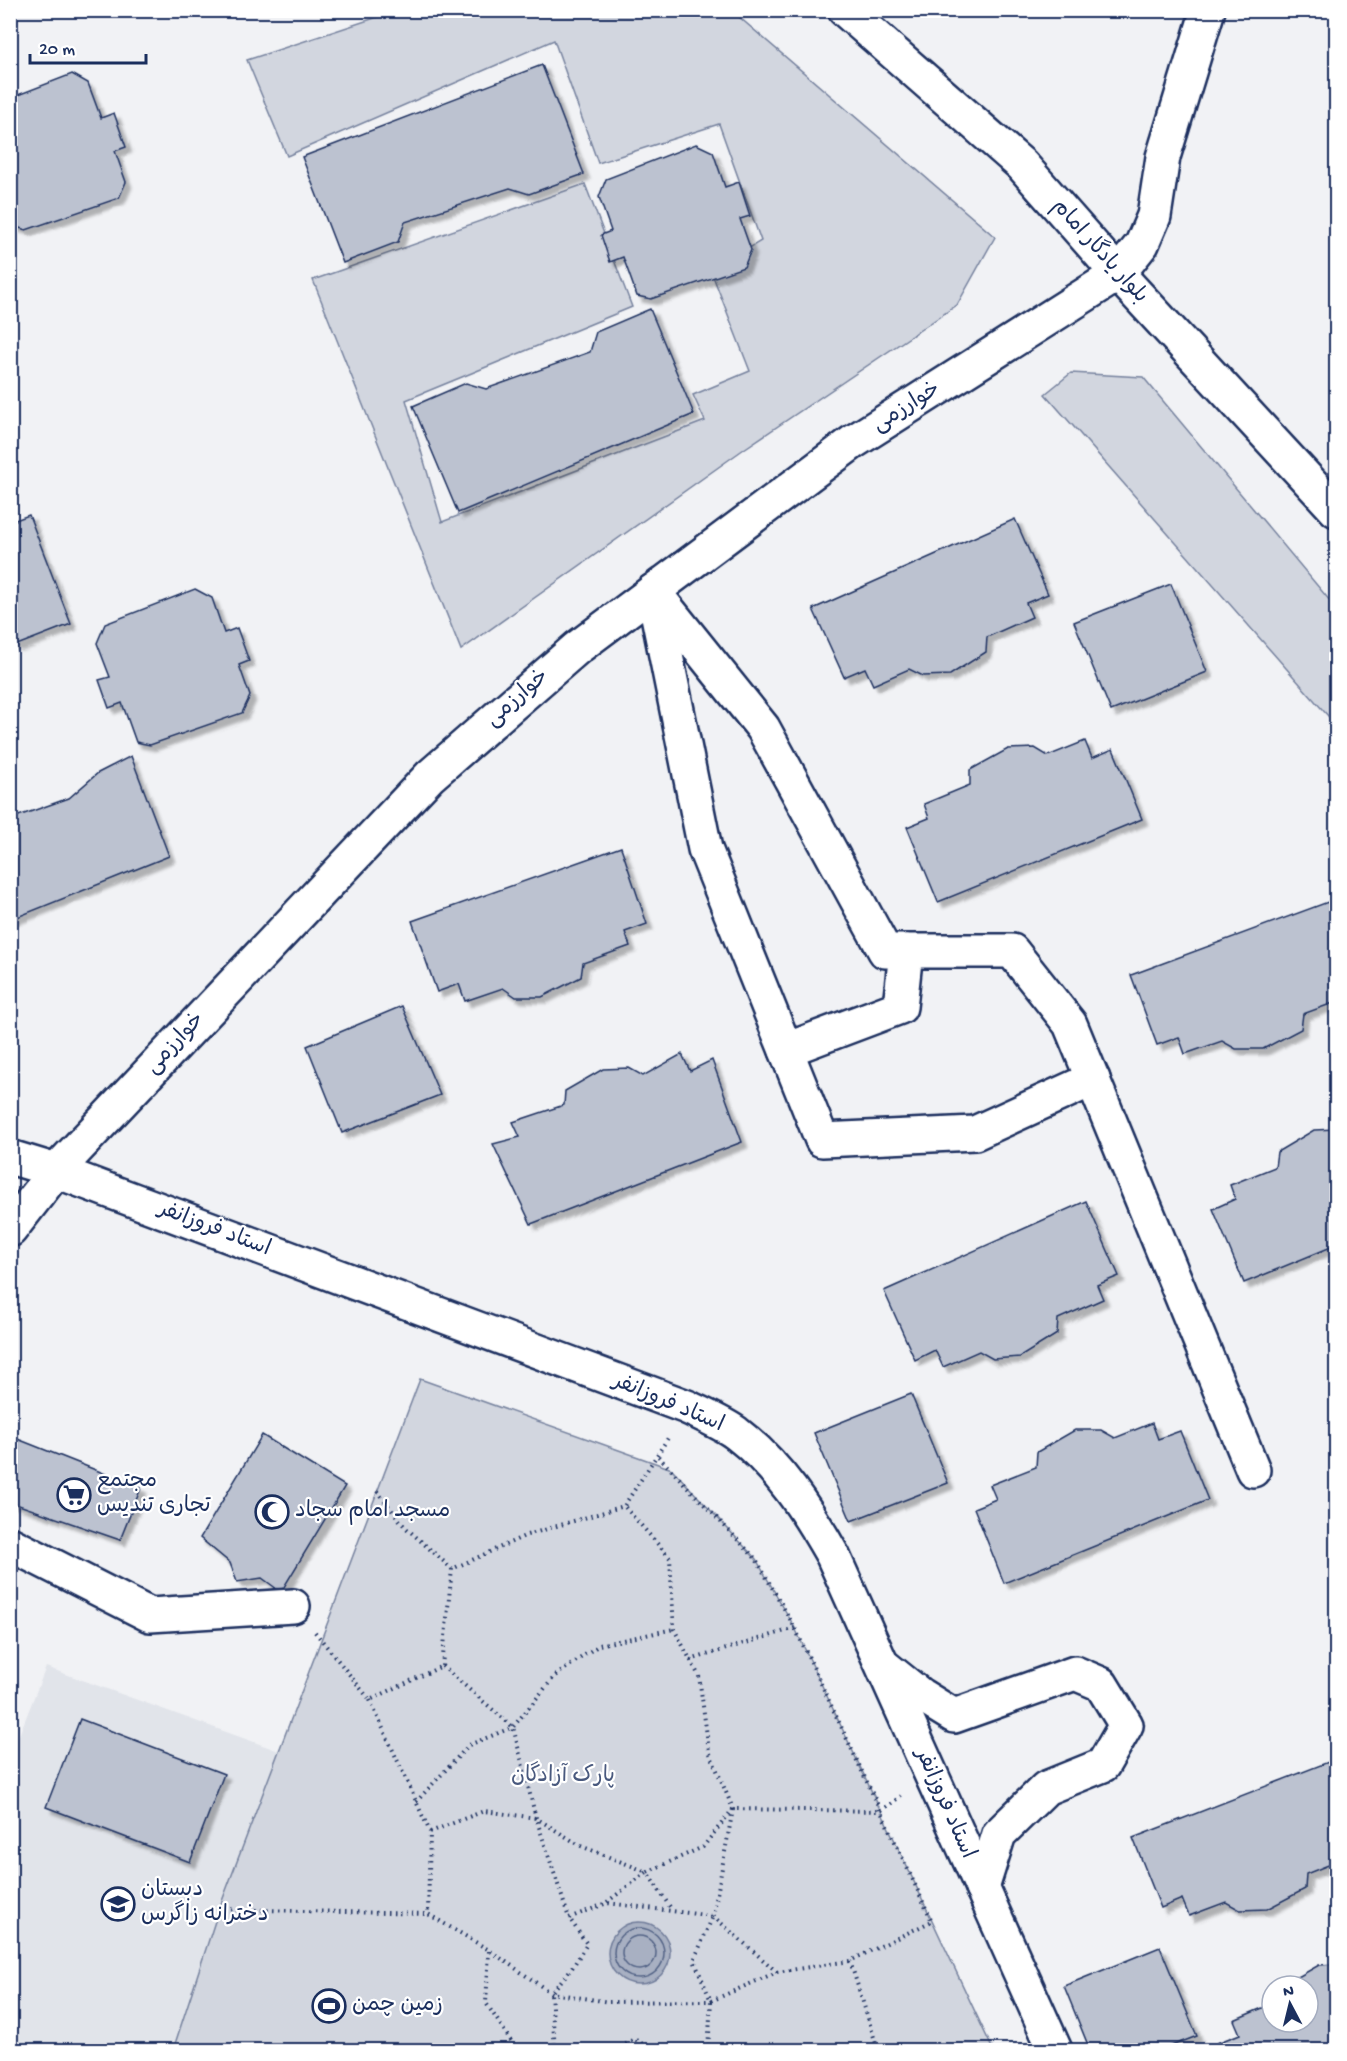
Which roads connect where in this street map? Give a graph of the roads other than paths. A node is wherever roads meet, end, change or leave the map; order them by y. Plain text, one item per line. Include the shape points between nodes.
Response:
1 (845, 10) edge
2 (1208, 10) edge
3 (1118, 274) junction
4 (1336, 510) edge
5 (653, 591) junction
6 (906, 951) junction
7 (786, 1050) junction
8 (1093, 1079) junction
9 (10, 1157) edge
10 (56, 1171) junction
11 (10, 1230) edge
12 (1253, 1470) dead end
13 (10, 1544) edge
14 (293, 1606) road end
15 (880, 1663) junction
16 (981, 1888) junction
17 (1055, 2050) edge

1 - 3 street, بلوار یادگار امام via 1022,165
2 - 3 street, خوارزمی via 1163,157 1154,216 1142,244
3 - 4 street, بلوار یادگار امام
3 - 5 street, خوارزمی via 853,442
5 - 6 street via 763,728 885,951
5 - 7 street via 705,849
5 - 10 street, خوارزمی via 577,648 430,776
6 - 7 street via 900,1007
6 - 8 street via 1012,951 1070,1024
7 - 8 street via 822,1140 975,1133
8 - 12 street
9 - 10 street, استاد فروزانفر
10 - 11 street, خوارزمی
10 - 15 street, استاد فروزانفر via 687,1407 735,1433 775,1470 808,1511 833,1556
13 - 14 street via 150,1615
15 - 16 street, استاد فروزانفر
15 - 16 street via 954,1716 1075,1673 1101,1684 1126,1725 1103,1765 1047,1788 999,1833
16 - 17 street, استاد فروزانفر

